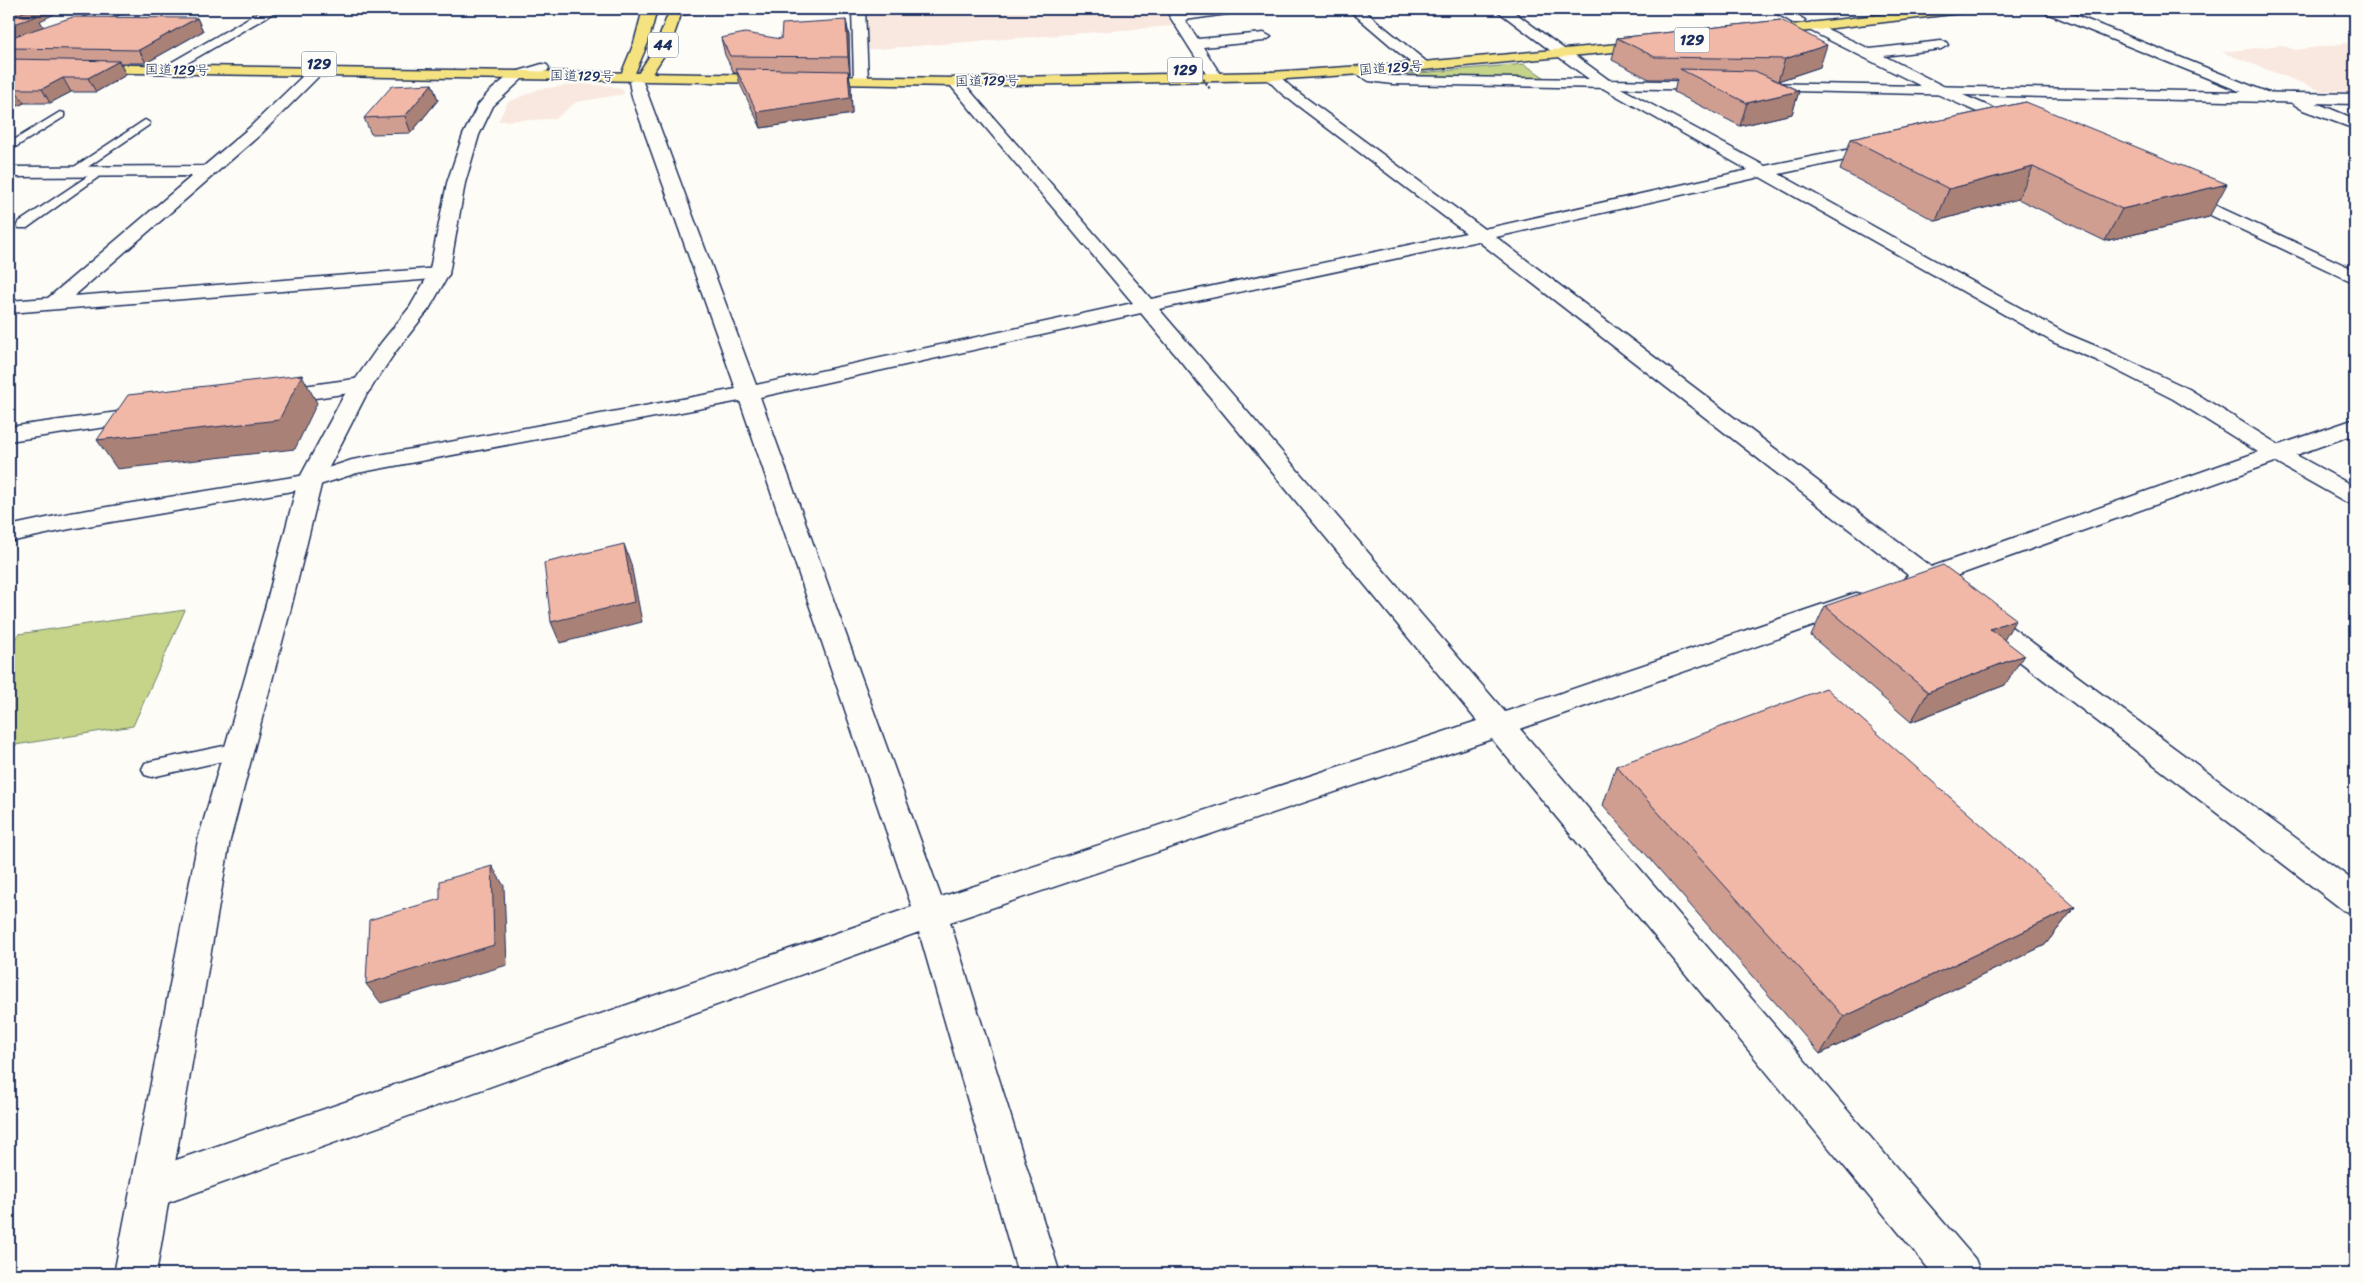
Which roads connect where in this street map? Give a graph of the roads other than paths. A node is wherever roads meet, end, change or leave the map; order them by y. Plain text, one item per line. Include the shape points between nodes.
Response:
1 (120, 9) edge
2 (273, 9) edge
3 (650, 9) edge
4 (676, 9) edge
5 (693, 9) edge
6 (858, 9) edge
7 (1234, 9) edge
8 (1354, 9) edge
9 (1776, 9) edge
10 (1894, 9) edge
11 (1961, 9) edge
12 (2049, 9) edge
13 (1504, 10) edge
14 (1524, 10) edge
15 (1173, 13) edge
16 (1798, 20) junction
17 (1812, 26) junction
18 (1264, 37) dead end
19 (1659, 40) edge
20 (1194, 44) junction
21 (1941, 45) dead end
22 (9, 49) edge
23 (1560, 51) junction
24 (1868, 54) junction
25 (9, 60) edge
26 (181, 61) junction
27 (1419, 62) junction
28 (9, 67) edge
29 (167, 69) junction
30 (525, 71) junction
31 (1359, 71) junction
32 (315, 72) junction
33 (637, 75) junction
34 (862, 76) junction
35 (1271, 76) junction
36 (1212, 79) junction
37 (955, 82) junction
38 (1604, 83) junction
39 (1942, 91) junction
40 (2269, 98) junction
41 (2292, 98) junction
42 (2355, 99) edge
43 (63, 120) dead end
44 (145, 123) dead end
45 (2355, 124) edge
46 (1980, 129) edge
47 (1904, 144) edge
48 (9, 148) edge
49 (74, 171) junction
50 (100, 171) junction
51 (209, 171) junction
52 (9, 172) edge
53 (1762, 172) junction
54 (2163, 186) edge
55 (23, 225) dead end
56 (1481, 235) junction
57 (439, 274) junction
58 (2355, 277) edge
59 (53, 304) junction
60 (1146, 306) junction
61 (9, 307) edge
62 (362, 385) junction
63 (748, 393) junction
64 (255, 400) edge
65 (169, 412) edge
66 (2355, 426) edge
67 (9, 434) edge
68 (2275, 453) junction
69 (310, 481) junction
70 (2355, 497) edge
71 (9, 534) edge
72 (1927, 577) junction
73 (1499, 725) junction
74 (238, 751) junction
75 (152, 769) dead end
76 (2355, 900) edge
77 (931, 914) junction
78 (150, 1189) junction
79 (135, 1274) edge
80 (1039, 1274) edge
81 (1960, 1274) edge

1 - 22 street
2 - 26 street
3 - 33 main road, 44
4 - 5 street
4 - 33 main road, 44 via 663,46
6 - 34 street
7 - 15 street
8 - 27 street
9 - 16 street
10 - 16 main road
11 - 17 main road
12 - 40 street
13 - 14 street
13 - 23 street
15 - 20 street
16 - 17 main road via 1744,30
17 - 24 street
18 - 20 street
19 - 23 main road, 国道129号 / 129
20 - 36 street
21 - 24 street
23 - 27 main road, 国道129号 / 129
23 - 38 street
24 - 39 street
25 - 26 main road, 国道129号 / 129
26 - 29 street
26 - 30 main road, 国道129号 / 129
27 - 31 main road, 国道129号 / 129
27 - 36 main road, 国道129号 / 129
28 - 29 main road, 国道129号 / 129
29 - 32 main road, 国道129号 / 129
30 - 32 main road, 国道129号 / 129
30 - 33 main road, 国道129号 / 129
30 - 33 main road, 国道129号 / 129
30 - 57 street via 486,104 472,136 456,183
31 - 35 main road, 国道129号 / 129
31 - 38 street via 1374,78 1392,80
32 - 51 street
33 - 34 main road, 国道129号 / 129
33 - 63 street via 640,97
34 - 36 main road, 国道129号 / 129 via 1112,72
34 - 37 main road, 国道129号 / 129
35 - 36 main road, 国道129号 / 129
35 - 56 street
36 - 37 main road, 国道129号 / 129
37 - 60 street
38 - 39 street
38 - 53 street
39 - 40 street
39 - 46 street via 2022,126
40 - 41 street
41 - 42 street
41 - 45 street
43 - 48 lane via 45,125
44 - 49 lane
47 - 53 street
49 - 50 street
49 - 52 street
50 - 51 street
50 - 55 lane
51 - 59 street
53 - 56 street
53 - 68 street via 2060,338 2181,394
54 - 58 street
56 - 60 street
56 - 72 street
57 - 59 street
57 - 62 street via 419,309
59 - 61 street
60 - 63 street
60 - 73 street
62 - 64 street
62 - 69 street
63 - 69 street via 352,466
63 - 77 street
65 - 67 street
66 - 68 street
68 - 70 street
68 - 72 street
69 - 71 street
69 - 74 street
72 - 73 street
72 - 76 street
73 - 77 street
73 - 81 street
74 - 75 lane
74 - 78 street via 214,840
77 - 78 street
77 - 80 street
78 - 79 street

